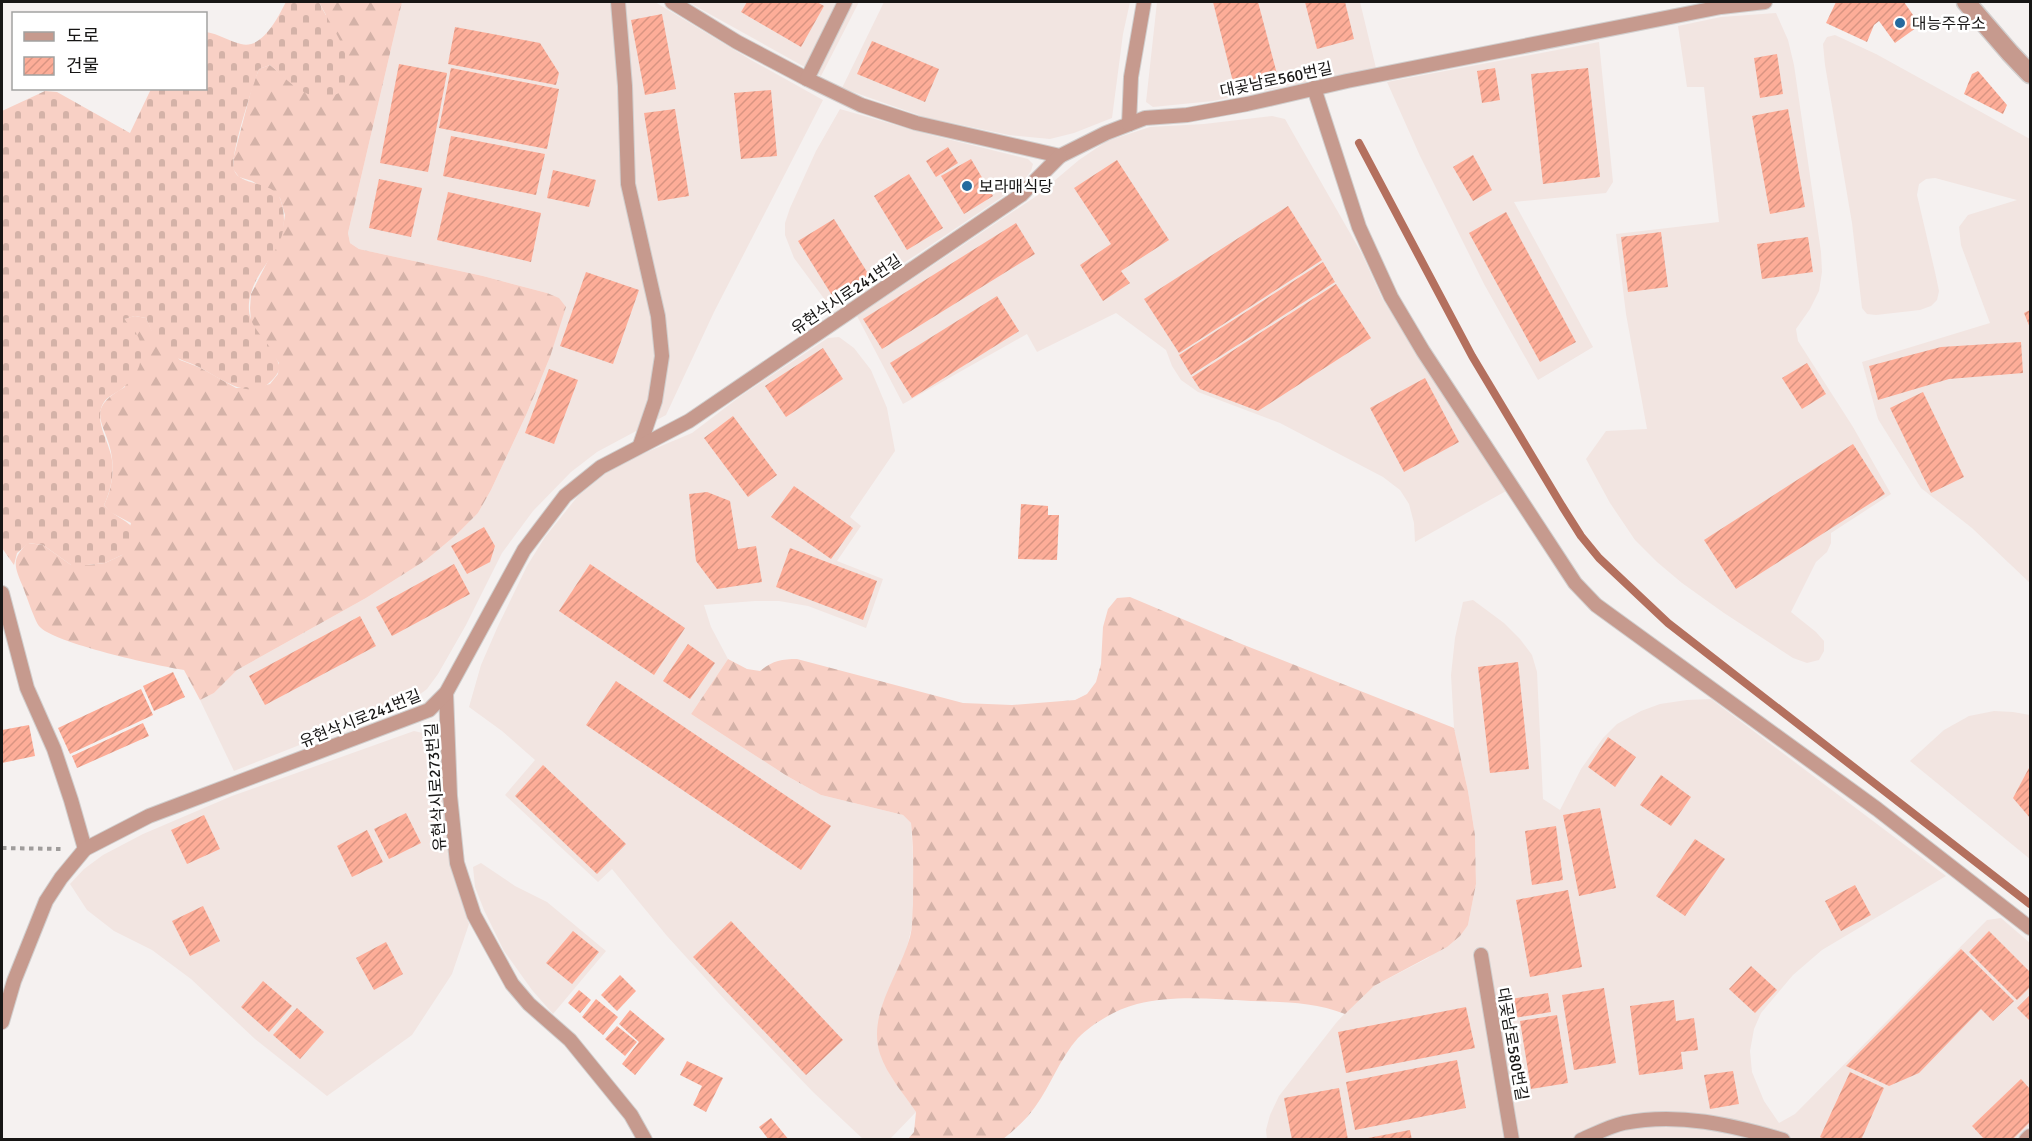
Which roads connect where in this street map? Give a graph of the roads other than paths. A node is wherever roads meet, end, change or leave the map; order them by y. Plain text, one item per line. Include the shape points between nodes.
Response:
1 (618, 2) edge
2 (672, 2) edge
3 (845, 2) edge
4 (1144, 2) edge
5 (1765, 2) edge
6 (1966, 2) edge
7 (2031, 74) edge
8 (807, 79) junction
9 (1314, 88) junction
10 (1129, 124) junction
11 (1060, 156) junction
12 (640, 445) junction
13 (2, 593) edge
14 (446, 693) junction
15 (85, 849) junction
16 (2031, 928) edge
17 (1481, 955) dead end
18 (2, 1022) edge
19 (2031, 1136) edge
20 (645, 1140) edge
21 (1512, 1140) edge
22 (1581, 1140) edge
23 (1783, 1140) edge
24 (2026, 1140) edge

1 - 12 lane via 628,184 658,316 662,356 656,401
2 - 8 lane
3 - 8 lane
4 - 10 lane via 1131,77
5 - 9 lane, 대곶남로560번길 via 1721,7
6 - 7 street
8 - 11 lane via 861,105 916,123
9 - 10 lane, 대곶남로560번길
9 - 16 lane via 1359,227 1391,297 1575,583 1596,605 1877,809
10 - 11 lane, 대곶남로560번길
11 - 12 lane, 유현삭시로241번길 via 1021,195 689,421
12 - 14 lane, 유현삭시로241번길 via 602,467 565,496 524,550
13 - 15 lane via 27,688 54,749
14 - 15 lane, 유현삭시로241번길 via 429,710 149,816
14 - 20 lane, 유현삭시로273번길 via 457,863 474,915 512,984 570,1040 631,1115
15 - 18 lane, 유현삭시로241번길 via 46,901
17 - 21 lane, 대곶남로580번길
19 - 24 lane
22 - 23 lane via 1622,1123 1667,1117 1735,1126

